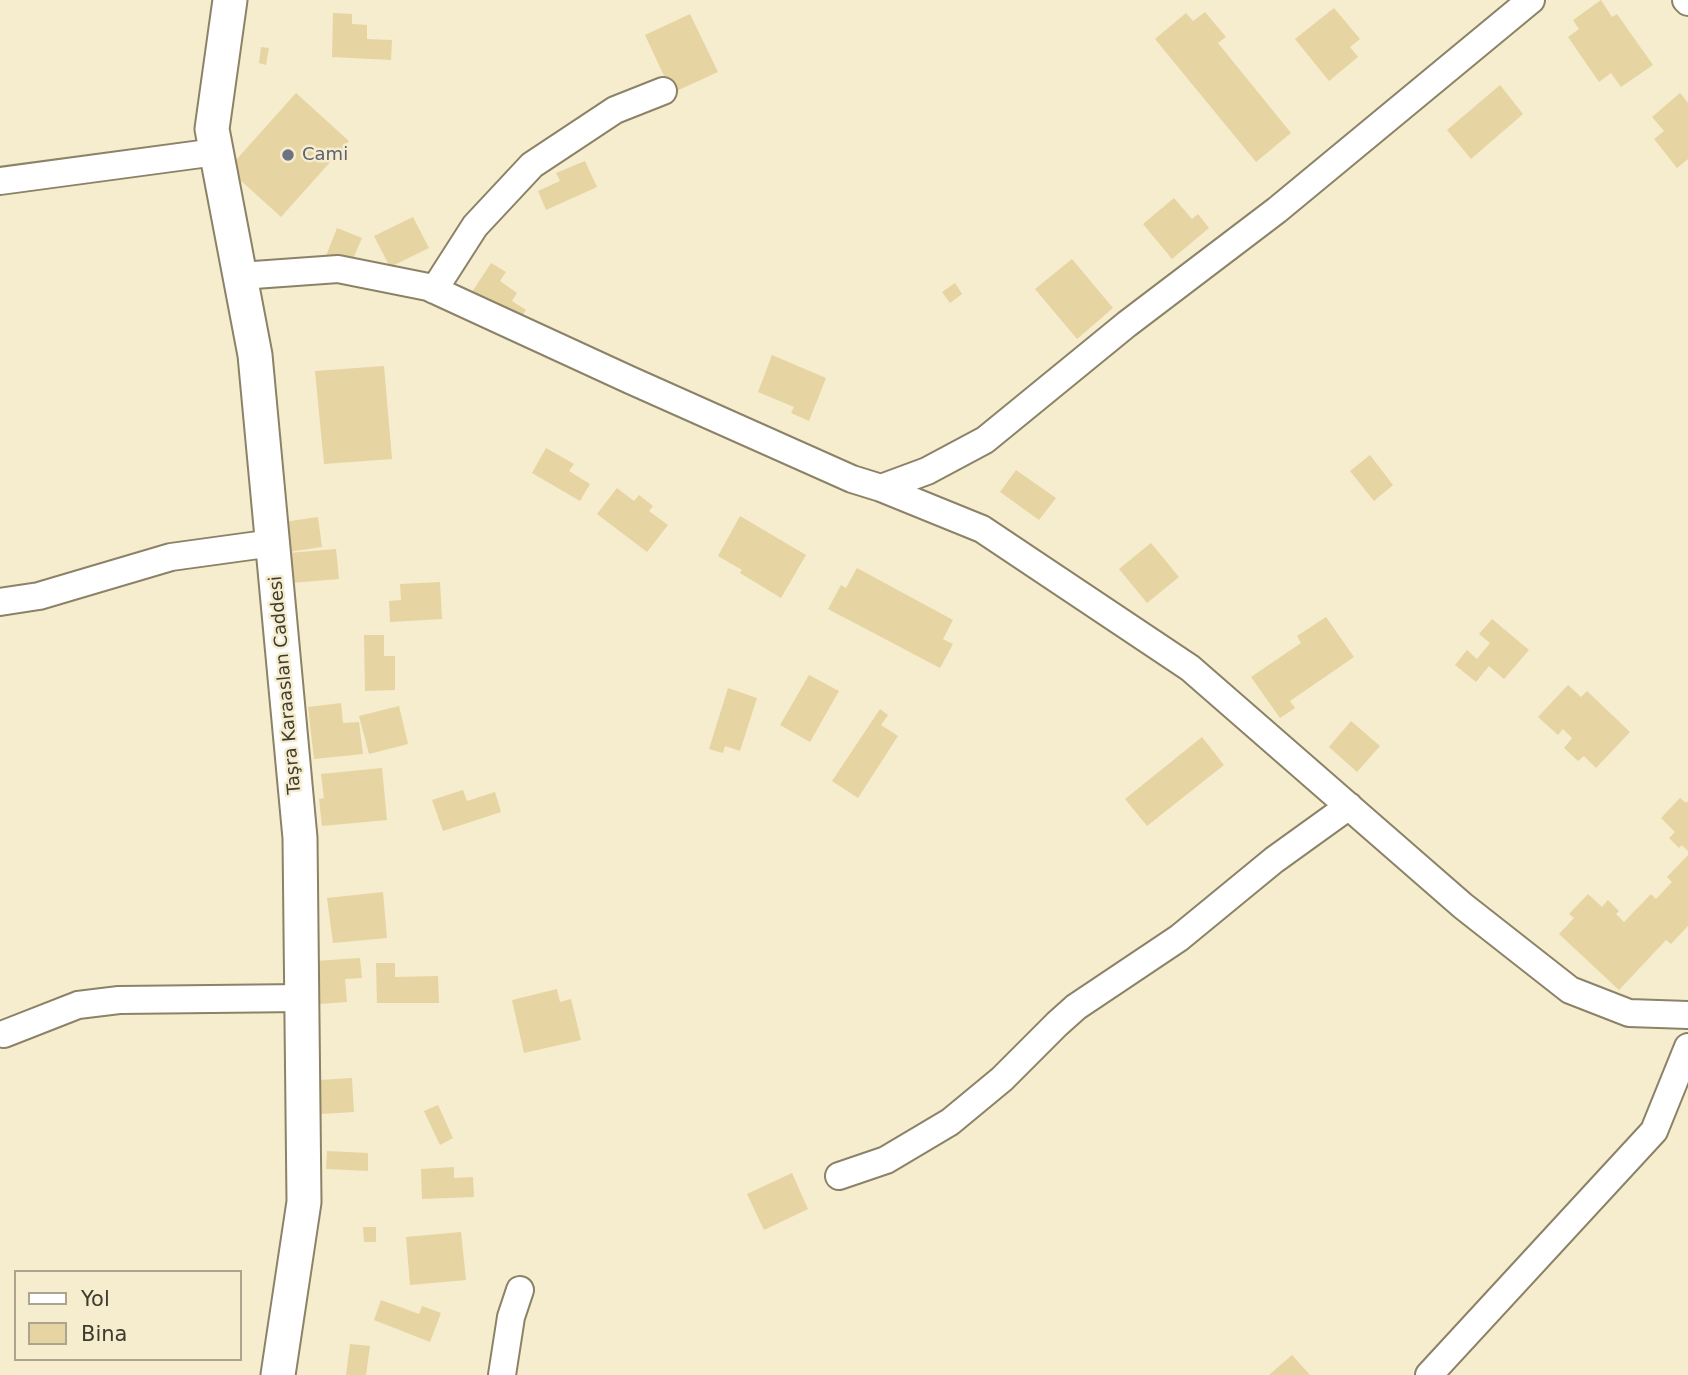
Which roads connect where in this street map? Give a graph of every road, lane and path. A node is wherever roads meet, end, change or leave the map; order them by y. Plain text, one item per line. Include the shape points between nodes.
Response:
1 (230, 0) edge
2 (1531, 0) edge
3 (663, 91) dead end
4 (216, 152) junction
5 (0, 181) edge
6 (240, 276) junction
7 (434, 289) junction
8 (881, 488) junction
9 (273, 542) junction
10 (0, 602) edge
11 (1349, 806) junction
12 (302, 998) junction
13 (1688, 1016) edge
14 (4, 1034) dead end
15 (1688, 1047) edge
16 (839, 1176) dead end
17 (520, 1290) dead end
18 (278, 1375) edge
19 (502, 1375) edge
20 (1429, 1375) edge

1 - 4 street, Taşra Karaaslan Caddesi via 212,129
2 - 8 street via 1277,210 985,440 927,471
3 - 7 street via 615,110 532,165 475,226
4 - 5 street
4 - 6 street, Taşra Karaaslan Caddesi
6 - 7 street via 338,269
6 - 9 street, Taşra Karaaslan Caddesi via 256,355
7 - 8 street via 667,397
8 - 11 street via 982,529 1191,668
9 - 10 street via 171,557 39,596
9 - 12 street, Taşra Karaaslan Caddesi via 300,838
11 - 13 street via 1462,906 1570,990 1629,1013
11 - 16 street via 1179,938 1076,1007 950,1122 886,1160
12 - 14 street via 119,1000 78,1005
12 - 18 street, Taşra Karaaslan Caddesi via 304,1202
15 - 20 street via 1654,1131
17 - 19 street

